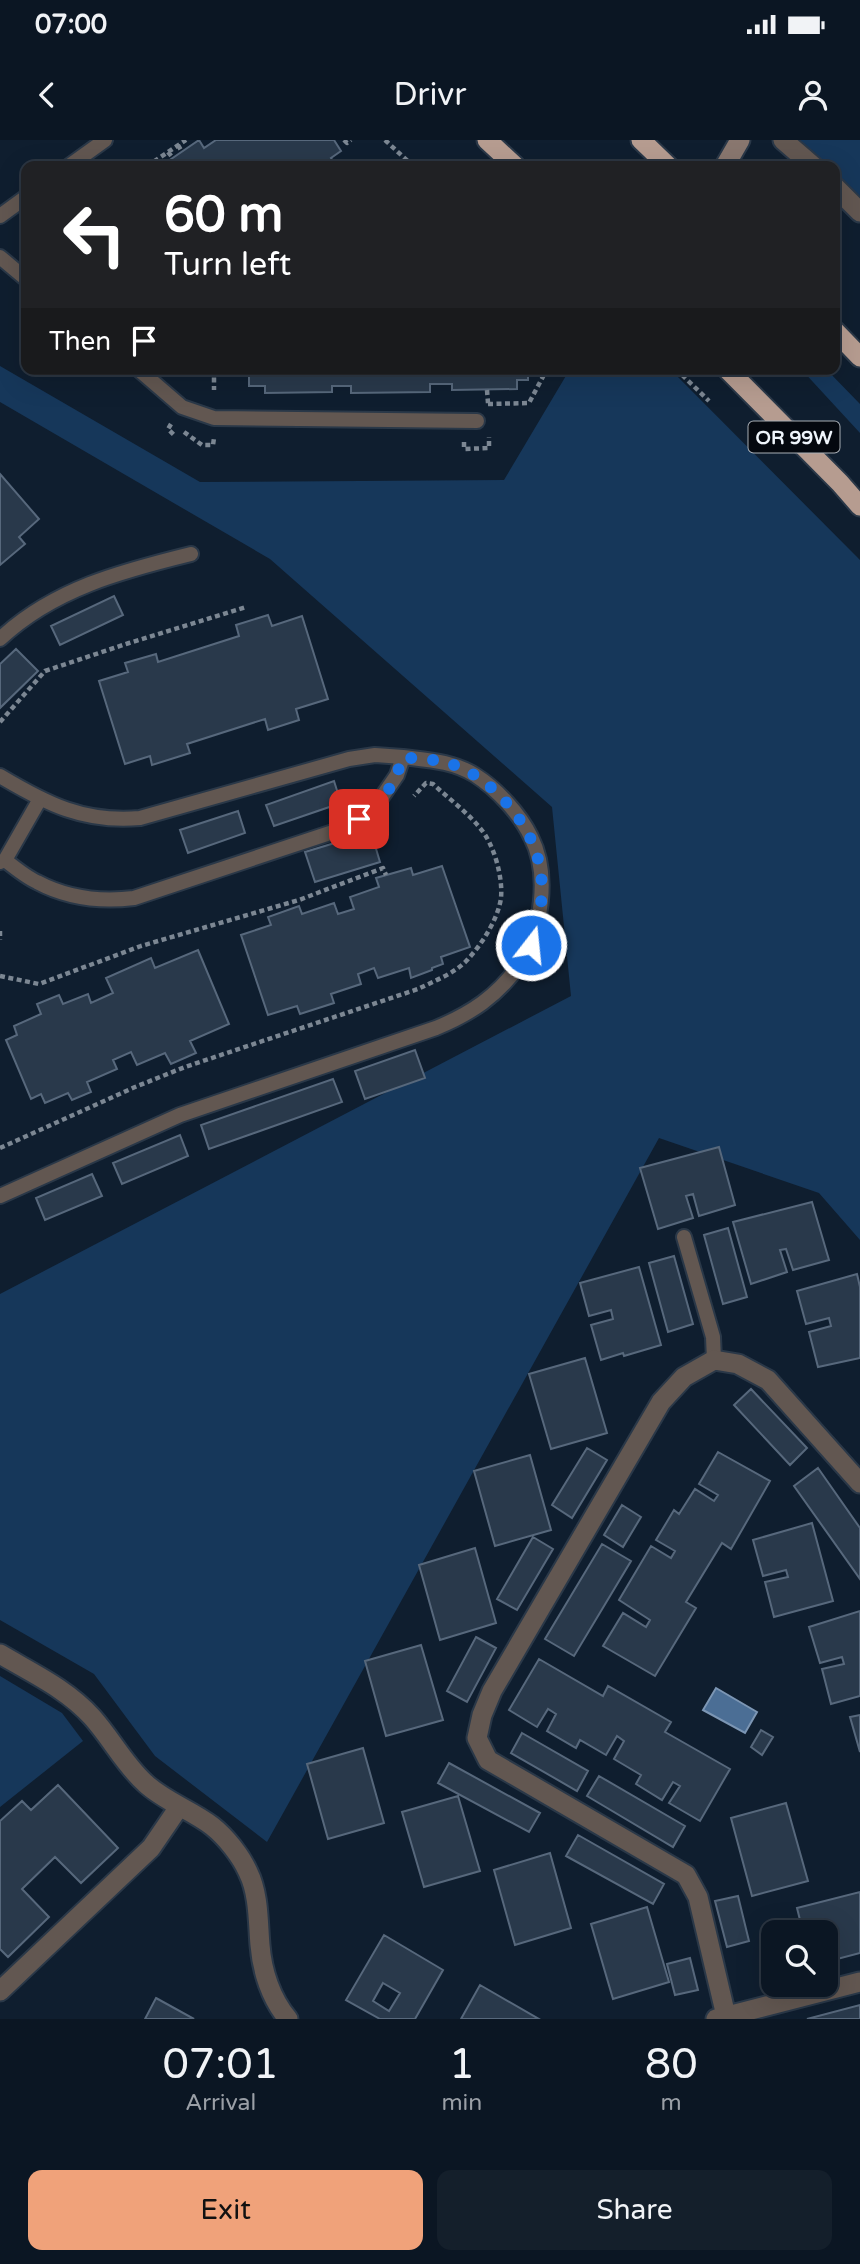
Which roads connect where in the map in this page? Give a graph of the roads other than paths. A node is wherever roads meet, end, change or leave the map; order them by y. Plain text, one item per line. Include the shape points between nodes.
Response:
1 (105, 140) edge
2 (487, 140) edge
3 (641, 140) edge
4 (740, 140) edge
5 (782, 140) edge
6 (76, 161) edge
7 (510, 161) edge
8 (663, 161) edge
9 (728, 161) edge
10 (807, 161) edge
11 (840, 192) edge
12 (21, 201) edge
13 (860, 212) edge
14 (0, 216) edge
15 (0, 257) edge
16 (21, 275) edge
17 (840, 336) edge
18 (860, 357) edge
19 (145, 375) edge
20 (733, 375) edge
21 (485, 420) road end
22 (860, 506) edge
23 (191, 554) dead end
24 (0, 639) edge
25 (403, 757) junction
26 (0, 776) edge
27 (40, 799) junction
28 (2, 861) edge
29 (0, 1196) edge
30 (684, 1237) dead end
31 (713, 1360) junction
32 (860, 1483) edge
33 (0, 1654) edge
34 (180, 1807) junction
35 (860, 1982) edge
36 (0, 1990) edge
37 (283, 2017) edge
38 (723, 2018) edge

1 - 6 lane
2 - 7 highway
3 - 8 highway
4 - 9 main road
5 - 10 street
11 - 13 street
12 - 14 lane
15 - 16 lane
17 - 18 highway
19 - 21 lane via 182,407 214,418
20 - 22 highway, OR 99W
23 - 24 lane via 83,585
25 - 27 lane via 349,759 140,818 94,817
25 - 28 lane via 397,775 373,810 345,828 134,898 80,898 36,882
25 - 29 lane via 449,763 474,774 519,816 532,838 539,860 541,907 531,945 511,976 464,1017 180,1115
26 - 27 lane
27 - 28 lane
30 - 31 lane via 713,1337
31 - 32 street via 738,1364 768,1380
31 - 38 street via 684,1377 661,1402 492,1691 477,1738 488,1760 685,1875 698,1897
33 - 34 street via 79,1703 146,1784
34 - 36 street via 151,1848
34 - 37 street via 213,1827 249,1873 268,1984
35 - 38 street

